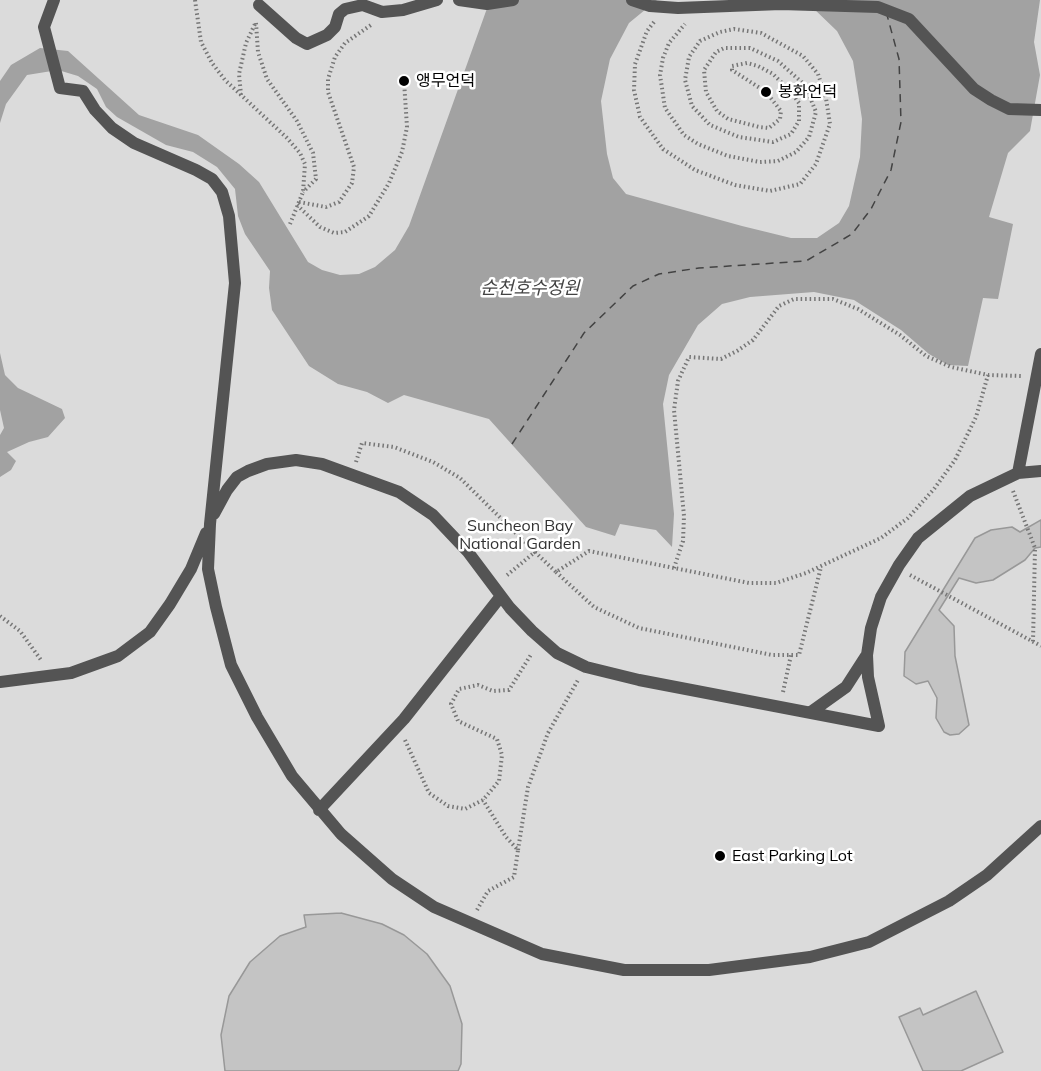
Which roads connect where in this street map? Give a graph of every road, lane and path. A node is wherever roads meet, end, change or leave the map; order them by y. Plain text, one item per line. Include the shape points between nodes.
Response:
1 (54, 0) edge
2 (195, 0) edge
3 (437, 0) edge
4 (459, 0) edge
5 (513, 0) edge
6 (632, 0) edge
7 (259, 5) joint
8 (678, 8) junction
9 (692, 20) dead end
10 (256, 22) junction
11 (376, 24) dead end
12 (404, 81) dead end
13 (241, 95) junction
14 (1038, 110) edge
15 (303, 192) junction
16 (298, 204) junction
17 (290, 224) dead end
18 (1041, 354) edge
19 (988, 375) junction
20 (1037, 376) junction
21 (1041, 471) edge
22 (351, 473) junction
23 (1013, 476) junction
24 (210, 524) junction
25 (535, 552) junction
26 (821, 567) junction
27 (674, 568) junction
28 (897, 569) junction
29 (555, 572) junction
30 (497, 591) junction
31 (0, 616) edge
32 (541, 639) junction
33 (1033, 642) junction
34 (1041, 646) edge
35 (791, 655) junction
36 (867, 655) junction
37 (586, 667) junction
38 (52, 675) junction
39 (0, 682) edge
40 (780, 706) junction
41 (811, 712) junction
42 (398, 726) junction
43 (483, 800) junction
44 (319, 810) junction
45 (1041, 826) edge
46 (518, 850) junction
47 (468, 923) junction

1 - 24 street via 44,27 60,88 84,91 112,128 134,143 212,179 222,192 229,216 235,283
2 - 13 path via 201,42 225,80
3 - 7 street via 382,12 355,6 339,14 327,35 308,44
4 - 5 street via 487,4
6 - 8 street via 659,8
7 - 10 path
8 - 9 path via 664,12 647,31 635,64 636,104 649,132 680,162 710,177 770,191 800,184 816,164 830,124 818,74 802,56 761,33 735,29 700,41 690,57 685,80 692,106 710,125 738,137 773,142 791,134 799,121 799,103 792,92 773,74 747,63 732,66 732,70 766,92 781,111 780,119 769,128 759,127 728,119 717,111 706,92 704,70 716,52 724,48 750,48 778,61 805,86 816,112 809,137 796,152 778,161 728,156 698,144 673,123 661,93 660,75 669,44
8 - 14 street via 753,4 878,7 897,13 923,31 974,89 1009,109
10 - 13 path via 239,74
10 - 15 path via 258,52 267,79 297,121 313,153 316,179
11 - 16 path via 345,43 335,57 328,80 328,92 354,166 352,183 339,202 326,207
12 - 16 path via 407,127 402,152 369,216 345,232 334,233 320,227
13 - 15 path via 300,153 305,164
15 - 16 path
16 - 17 path
18 - 20 street
19 - 20 path
19 - 26 path via 976,417 934,489 908,518 881,538
19 - 27 path via 934,360 858,309 815,297 794,298 779,306 753,340 721,359 689,357 678,381 674,410 684,516 683,541
20 - 23 street
21 - 23 street
22 - 24 street via 296,460 267,464 237,477 226,490
22 - 25 path via 362,443 394,447 433,462 460,478
22 - 30 street via 399,492 433,515
23 - 28 street via 969,496 941,518 918,538
23 - 33 path via 1035,548
24 - 38 street via 191,569 150,632 118,656 71,673
24 - 44 street via 208,569 231,665 292,776
25 - 29 path
25 - 30 path
26 - 27 path via 776,583 749,584
26 - 35 path via 798,655
27 - 29 path via 589,551
28 - 33 path
28 - 36 street via 881,597
29 - 35 path via 594,607 639,628 772,655
30 - 32 street
30 - 42 street via 454,658
31 - 38 path via 21,631
32 - 37 street via 557,653
32 - 43 path via 509,690 493,691 478,685 459,689 451,704 458,721 497,739 502,755 499,781
33 - 34 path
35 - 40 path
36 - 41 street via 846,687
36 - 41 street via 879,726
37 - 40 street
37 - 46 path via 548,733 528,786
38 - 39 street
40 - 41 street
42 - 43 path via 429,794 448,806 465,809
42 - 44 street
43 - 46 path
44 - 47 street via 392,879 434,907
45 - 47 street via 987,874 949,901 868,942 810,957 709,970 624,970 542,954
46 - 47 path via 514,877 488,891

